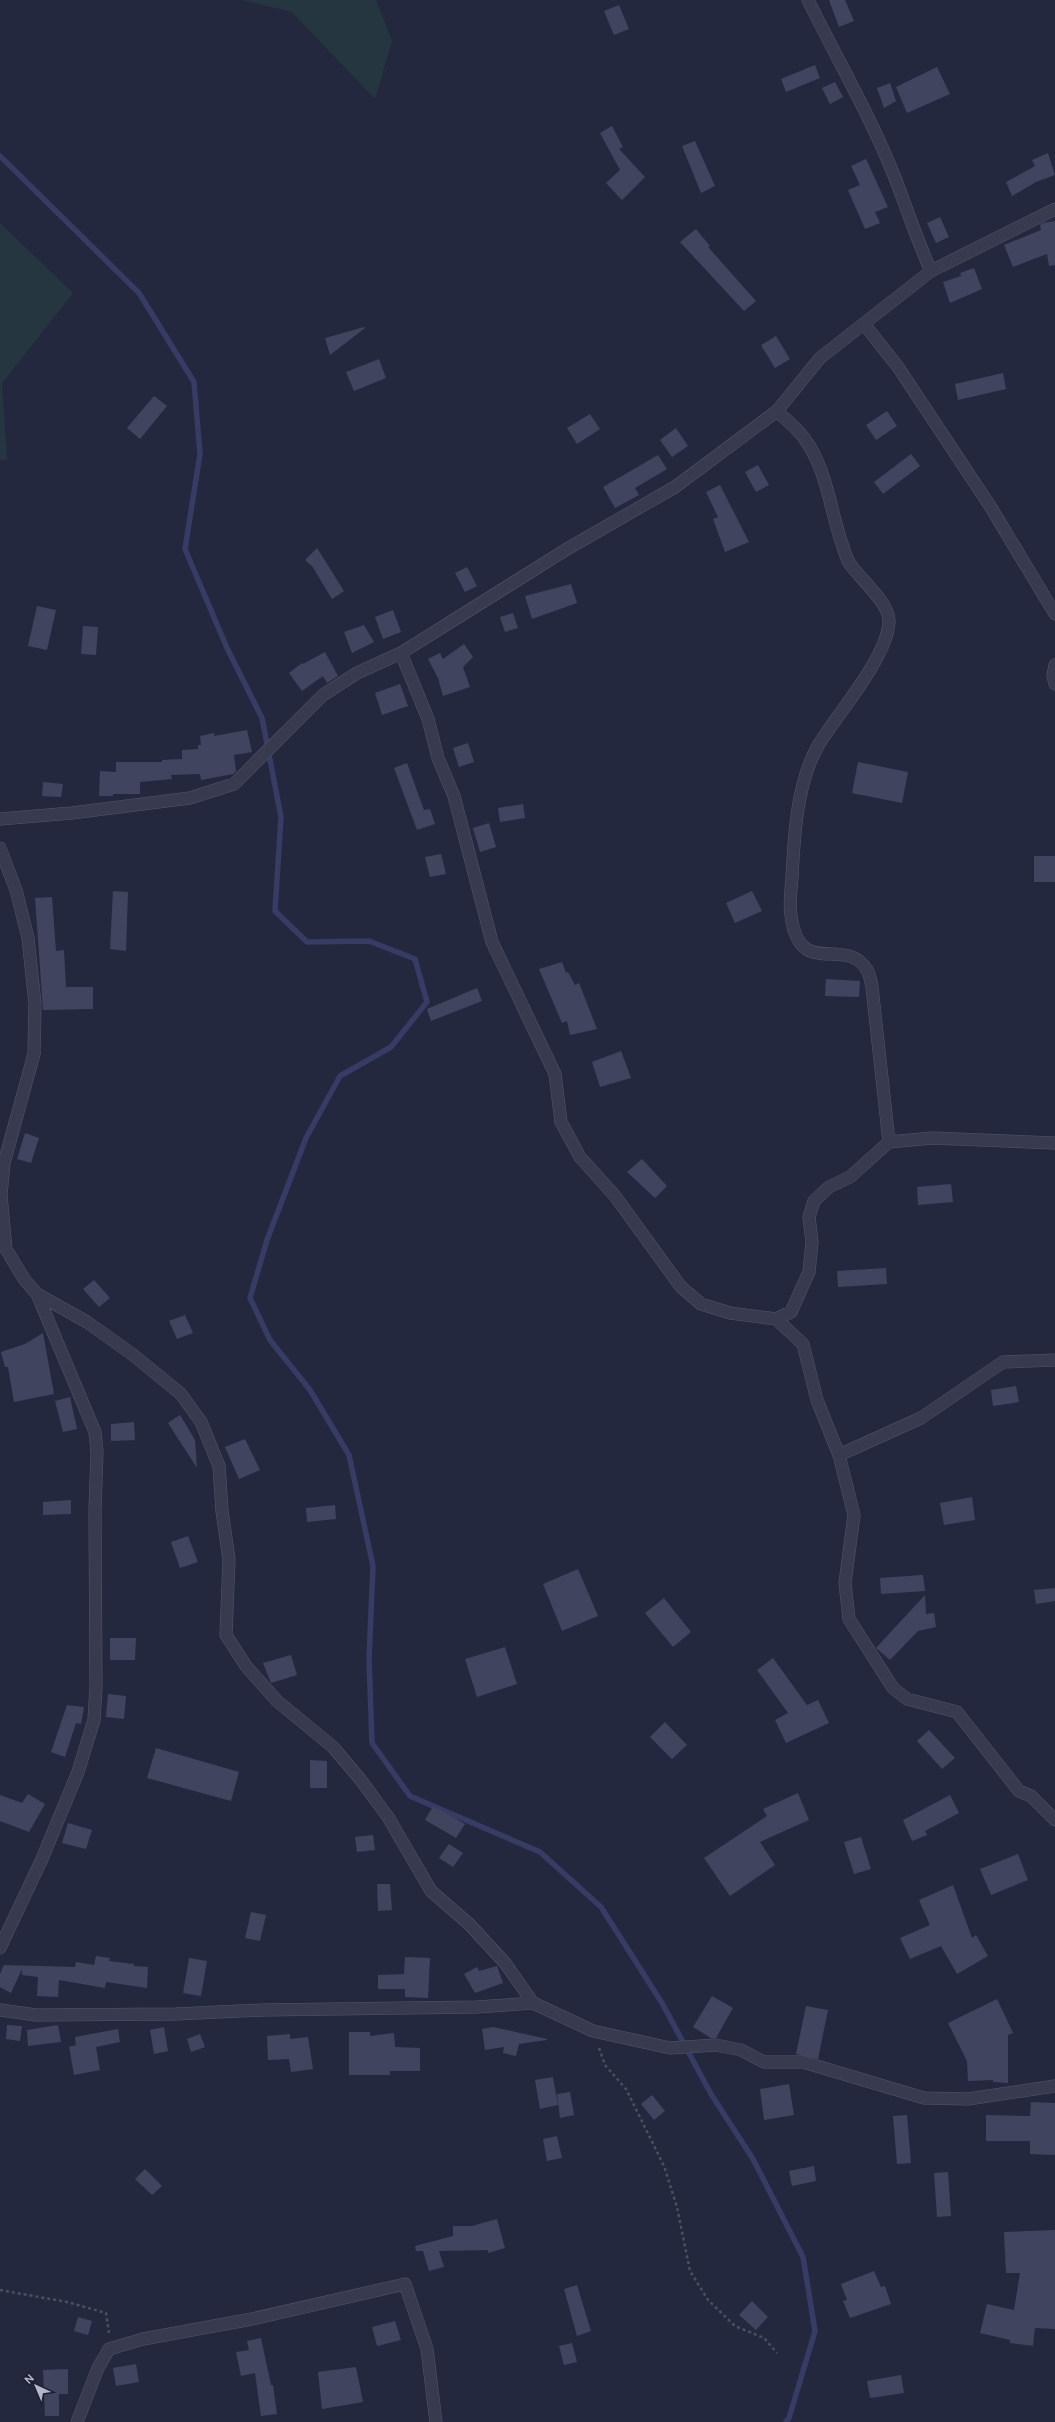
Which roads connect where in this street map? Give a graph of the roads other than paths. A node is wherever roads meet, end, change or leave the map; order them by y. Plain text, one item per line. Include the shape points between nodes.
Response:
1 (808, 0) edge
2 (1055, 209) edge
3 (931, 271) junction
4 (864, 324) junction
5 (777, 411) junction
6 (1055, 614) edge
7 (401, 653) junction
8 (1055, 665) edge
9 (1055, 684) edge
10 (0, 819) edge
11 (0, 848) edge
12 (889, 1142) junction
13 (1055, 1142) edge
14 (3, 1250) edge
15 (37, 1294) junction
16 (776, 1319) junction
17 (1055, 1360) edge
18 (839, 1455) junction
19 (1055, 1820) edge
20 (0, 1948) edge
21 (533, 2003) junction
22 (0, 2010) edge
23 (1055, 2086) edge
24 (77, 2422) edge
25 (436, 2422) edge

1 - 3 street via 892,171 917,241
2 - 3 street
3 - 4 street
4 - 5 street via 820,358
4 - 6 street via 898,367 985,500
5 - 7 street via 676,487 567,549
5 - 12 street via 805,438 817,460 848,562 885,606 889,622 882,645 869,672 818,746 800,795 793,848 790,913 799,944 812,953 839,954 858,960 868,970
7 - 10 street via 357,673 323,696 234,784 190,798
7 - 16 street via 428,720 438,758 454,796 492,942 555,1074 561,1122 580,1157 615,1196 682,1287 701,1304 730,1313
8 - 9 street
11 - 14 street via 16,890 28,938 35,1004 34,1054 4,1163 1,1195
12 - 13 street via 932,1138
12 - 16 street via 850,1177 829,1187 814,1201 809,1217 812,1242 809,1272 791,1312
14 - 15 street
15 - 20 street via 95,1432 96,1687 94,1720 78,1772 42,1859
15 - 21 street via 87,1322 132,1354 181,1394 201,1422 219,1466 229,1559 226,1635 246,1666 277,1701 333,1747 360,1779 388,1817 431,1891 469,1924 505,1963
16 - 18 street via 803,1344 817,1400
17 - 18 street via 1003,1362 920,1418
18 - 19 street via 854,1515 845,1583 849,1619 893,1688 907,1698 957,1712 1019,1790 1031,1796
21 - 22 street via 477,2007 176,2014 36,2015
21 - 23 street via 593,2030 670,2048 716,2045 741,2050 764,2062 803,2062 924,2098 968,2099
24 - 25 street via 98,2368 109,2349 144,2339 252,2319 406,2284 428,2349

